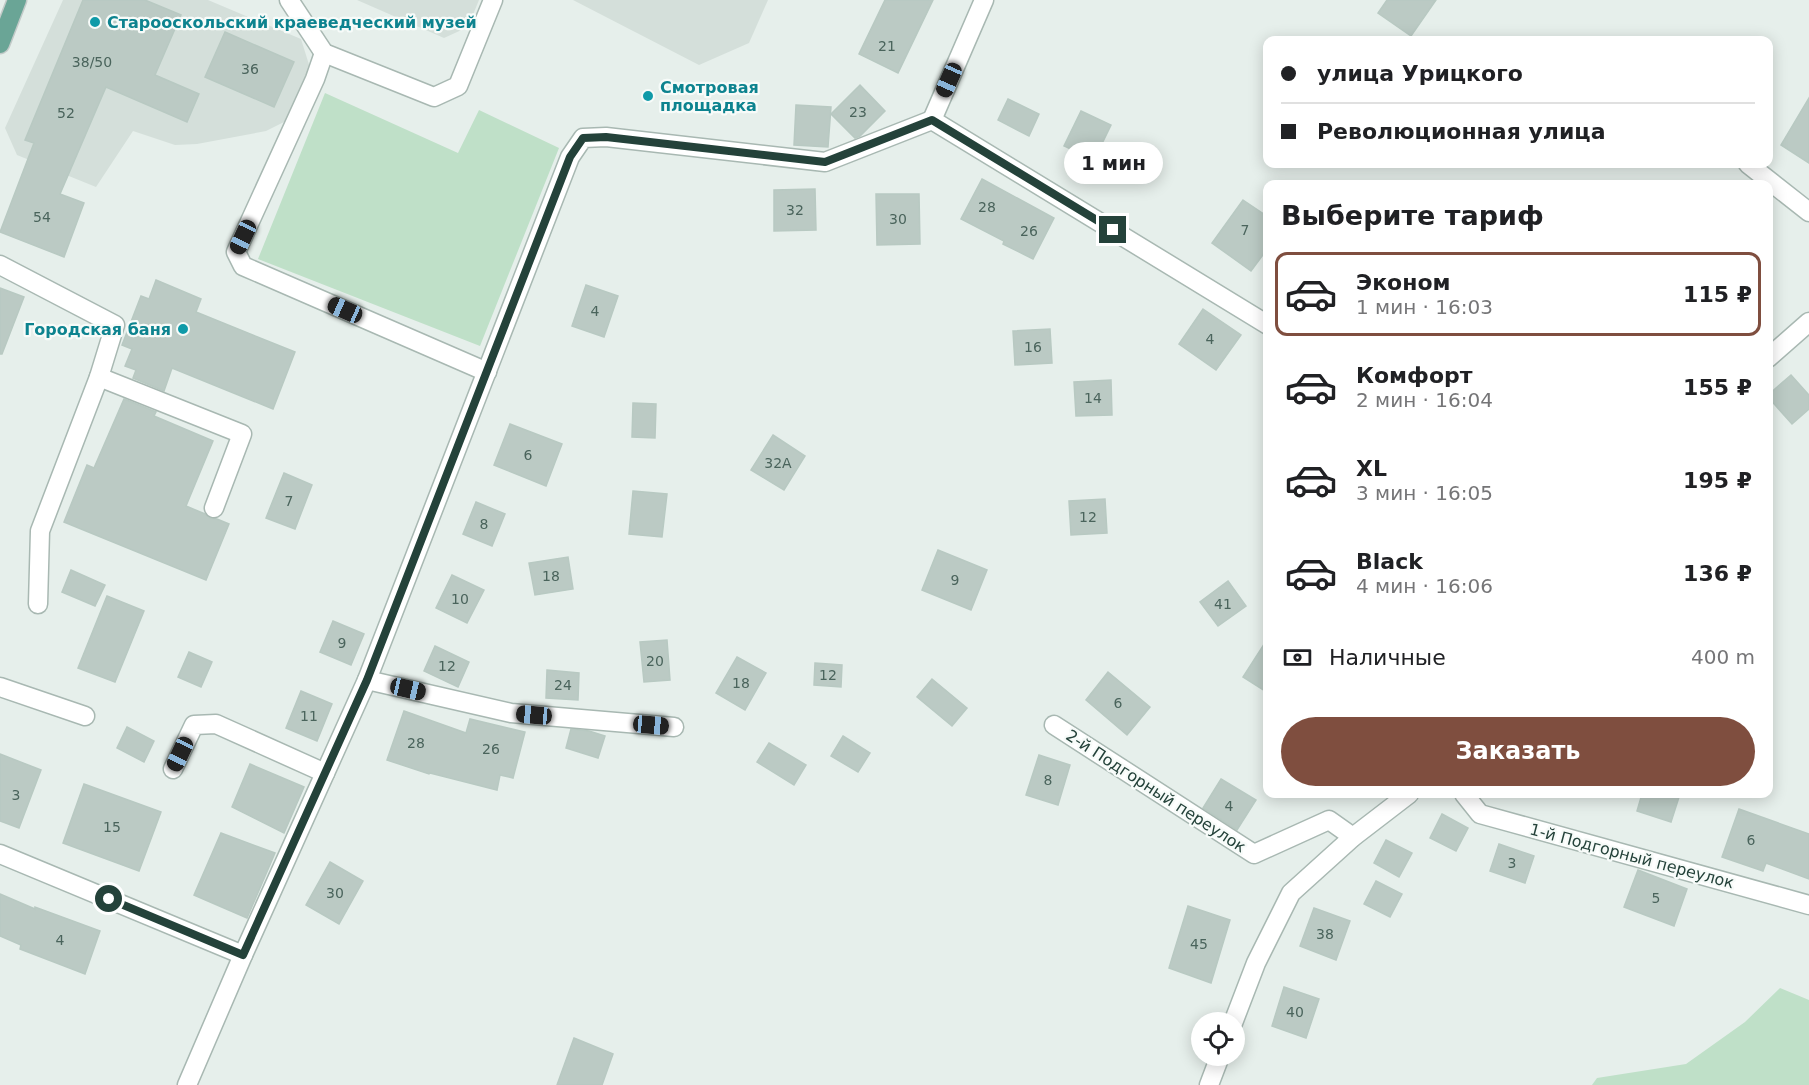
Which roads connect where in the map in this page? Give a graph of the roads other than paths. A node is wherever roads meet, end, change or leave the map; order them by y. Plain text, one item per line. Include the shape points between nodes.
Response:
1 (17, 0) edge
2 (289, 0) edge
3 (493, 0) edge
4 (984, 0) edge
5 (0, 44) edge
6 (324, 53) junction
7 (932, 120) junction
8 (1753, 168) edge
9 (1768, 180) edge
10 (1773, 184) edge
11 (1809, 212) edge
12 (0, 265) edge
13 (1263, 322) edge
14 (1809, 322) edge
15 (1773, 354) edge
16 (487, 372) junction
17 (99, 377) junction
18 (214, 508) dead end
19 (38, 604) dead end
20 (367, 680) junction
21 (0, 687) edge
22 (85, 716) dead end
23 (1054, 725) dead end
24 (674, 727) dead end
25 (173, 769) dead end
26 (325, 772) junction
27 (1404, 798) edge
28 (1467, 798) edge
29 (1353, 837) junction
30 (0, 854) edge
31 (1809, 905) edge
32 (243, 955) junction
33 (1237, 1012) edge
34 (1216, 1066) edge
35 (187, 1085) edge
36 (1209, 1085) edge

1 - 5 main road
2 - 6 street
3 - 6 street via 458,86 434,97
4 - 7 street
6 - 16 street via 236,252 243,266
7 - 13 street
7 - 16 street via 825,162 606,137 583,138 570,157
8 - 9 street
10 - 11 street
12 - 17 street via 115,325
14 - 15 street
16 - 20 street
17 - 18 street via 242,434
17 - 19 street via 40,531
20 - 24 street via 511,713
20 - 26 street
21 - 22 street
23 - 29 street, 2-й Подгорный переулок via 1254,854 1329,820
25 - 26 street via 194,725 216,724
26 - 32 street
27 - 29 street
28 - 31 street, 1-й Подгорный переулок via 1480,814
29 - 33 street via 1292,893 1256,963
30 - 32 street
32 - 35 street
34 - 36 street

